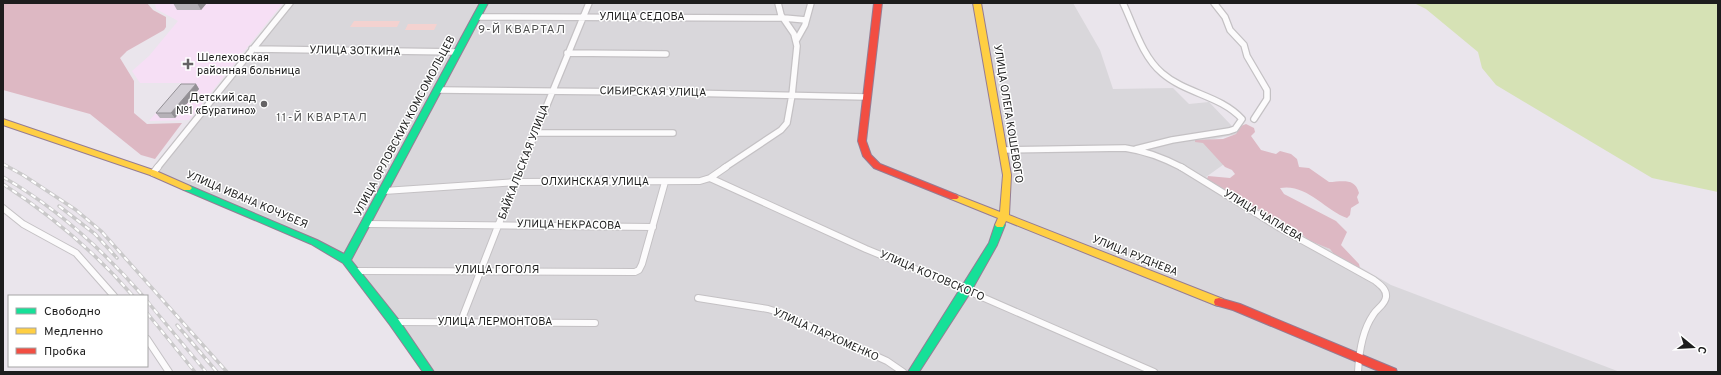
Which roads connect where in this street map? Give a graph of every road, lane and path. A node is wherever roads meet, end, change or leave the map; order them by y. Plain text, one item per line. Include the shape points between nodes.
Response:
1 (290, 3) edge
2 (484, 3) edge
3 (589, 3) edge
4 (778, 3) edge
5 (811, 3) edge
6 (878, 3) edge
7 (977, 3) edge
8 (1123, 3) edge
9 (1214, 3) edge
10 (477, 17) junction
11 (584, 17) junction
12 (784, 18) junction
13 (806, 20) junction
14 (796, 41) junction
15 (252, 49) junction
16 (458, 52) junction
17 (567, 53) junction
18 (666, 54) dead end
19 (439, 90) junction
20 (552, 91) junction
21 (792, 94) junction
22 (867, 97) junction
23 (1254, 119) dead end
24 (3, 122) edge
25 (534, 133) junction
26 (673, 133) dead end
27 (1135, 149) junction
28 (1003, 150) junction
29 (153, 173) junction
30 (710, 178) junction
31 (516, 182) junction
32 (665, 182) junction
33 (384, 191) junction
34 (3, 208) edge
35 (1004, 217) junction
36 (366, 224) junction
37 (500, 224) junction
38 (653, 227) junction
39 (346, 260) junction
40 (482, 270) junction
41 (356, 271) junction
42 (966, 290) junction
43 (113, 295) edge
44 (698, 298) dead end
45 (461, 321) junction
46 (394, 322) junction
47 (595, 323) dead end
48 (148, 340) edge
49 (1358, 359) junction
50 (169, 372) edge
51 (429, 372) edge
52 (903, 372) edge
53 (913, 372) edge
54 (1154, 372) edge
55 (1358, 372) edge
56 (1392, 372) edge

1 - 15 street
2 - 10 street, УЛИЦА ОРЛОВСКИХ КОМСОМОЛЬЦЕВ
3 - 11 street, БАЙКАЛЬСКАЯ УЛИЦА
4 - 12 street
5 - 13 street
6 - 22 street
7 - 28 street, УЛИЦА ОЛЕГА КОШЕВОГО
8 - 27 street, УЛИЦА ЧАПАЕВА via 1161,73 1217,101 1242,119 1235,129 1229,131
9 - 23 street via 1225,17 1230,30 1244,45 1247,56 1267,90 1266,99
10 - 11 street, УЛИЦА СЕДОВА
10 - 16 street, УЛИЦА ОРЛОВСКИХ КОМСОМОЛЬЦЕВ
11 - 12 street, УЛИЦА СЕДОВА
11 - 17 street, БАЙКАЛЬСКАЯ УЛИЦА
12 - 13 street, УЛИЦА СЕДОВА
12 - 14 street
13 - 14 street
14 - 21 street
15 - 16 street, УЛИЦА ЗОТКИНА
15 - 29 street
16 - 19 street, УЛИЦА ОРЛОВСКИХ КОМСОМОЛЬЦЕВ
17 - 18 street
17 - 20 street, БАЙКАЛЬСКАЯ УЛИЦА
19 - 20 street, СИБИРСКАЯ УЛИЦА
19 - 33 street, УЛИЦА ОРЛОВСКИХ КОМСОМОЛЬЦЕВ
20 - 21 street, СИБИРСКАЯ УЛИЦА
20 - 25 street, БАЙКАЛЬСКАЯ УЛИЦА
21 - 22 street, СИБИРСКАЯ УЛИЦА
21 - 30 street via 788,123 785,127
22 - 35 street, УЛИЦА РУДНЕВА via 862,147 871,162 880,168
24 - 29 street, УЛИЦА ИВАНА КОЧУБЕЯ
25 - 26 street
25 - 31 street, БАЙКАЛЬСКАЯ УЛИЦА
27 - 28 street, УЛИЦА ЧАПАЕВА
27 - 49 street, УЛИЦА ЧАПАЕВА via 1160,158 1201,179 1382,286 1385,292 1384,301 1373,313
28 - 35 street, УЛИЦА ОЛЕГА КОШЕВОГО via 1008,183
29 - 39 street, УЛИЦА ИВАНА КОЧУБЕЯ via 314,242
30 - 32 street, ОЛХИНСКАЯ УЛИЦА
30 - 42 street, УЛИЦА КОТОВСКОГО via 860,246
31 - 32 street, ОЛХИНСКАЯ УЛИЦА
31 - 33 street, ОЛХИНСКАЯ УЛИЦА
31 - 37 street, БАЙКАЛЬСКАЯ УЛИЦА
32 - 38 street
33 - 36 street, УЛИЦА ОРЛОВСКИХ КОМСОМОЛЬЦЕВ
34 - 43 street via 23,224 76,253
35 - 42 street, УЛИЦА ОЛЕГА КОШЕВОГО via 994,243
35 - 49 street, УЛИЦА РУДНЕВА via 1236,307
36 - 37 street, УЛИЦА НЕКРАСОВА
36 - 39 street, УЛИЦА ОРЛОВСКИХ КОМСОМОЛЬЦЕВ
37 - 38 street, УЛИЦА НЕКРАСОВА
37 - 40 street, БАЙКАЛЬСКАЯ УЛИЦА
38 - 40 street, УЛИЦА ГОГОЛЯ via 642,264 637,271 628,273
39 - 41 street, УЛИЦА ИВАНА КОЧУБЕЯ
40 - 41 street, УЛИЦА ГОГОЛЯ
40 - 45 street, БАЙКАЛЬСКАЯ УЛИЦА
41 - 46 street, УЛИЦА ИВАНА КОЧУБЕЯ
42 - 53 street, УЛИЦА ОЛЕГА КОШЕВОГО
42 - 54 street, УЛИЦА КОТОВСКОГО
44 - 52 street, УЛИЦА ПАРХОМЕНКО via 781,313 876,356
45 - 46 street, УЛИЦА ЛЕРМОНТОВА
45 - 47 street, УЛИЦА ЛЕРМОНТОВА
46 - 51 street, УЛИЦА ИВАНА КОЧУБЕЯ
48 - 50 street
49 - 55 street
49 - 56 street, УЛИЦА РУДНЕВА

